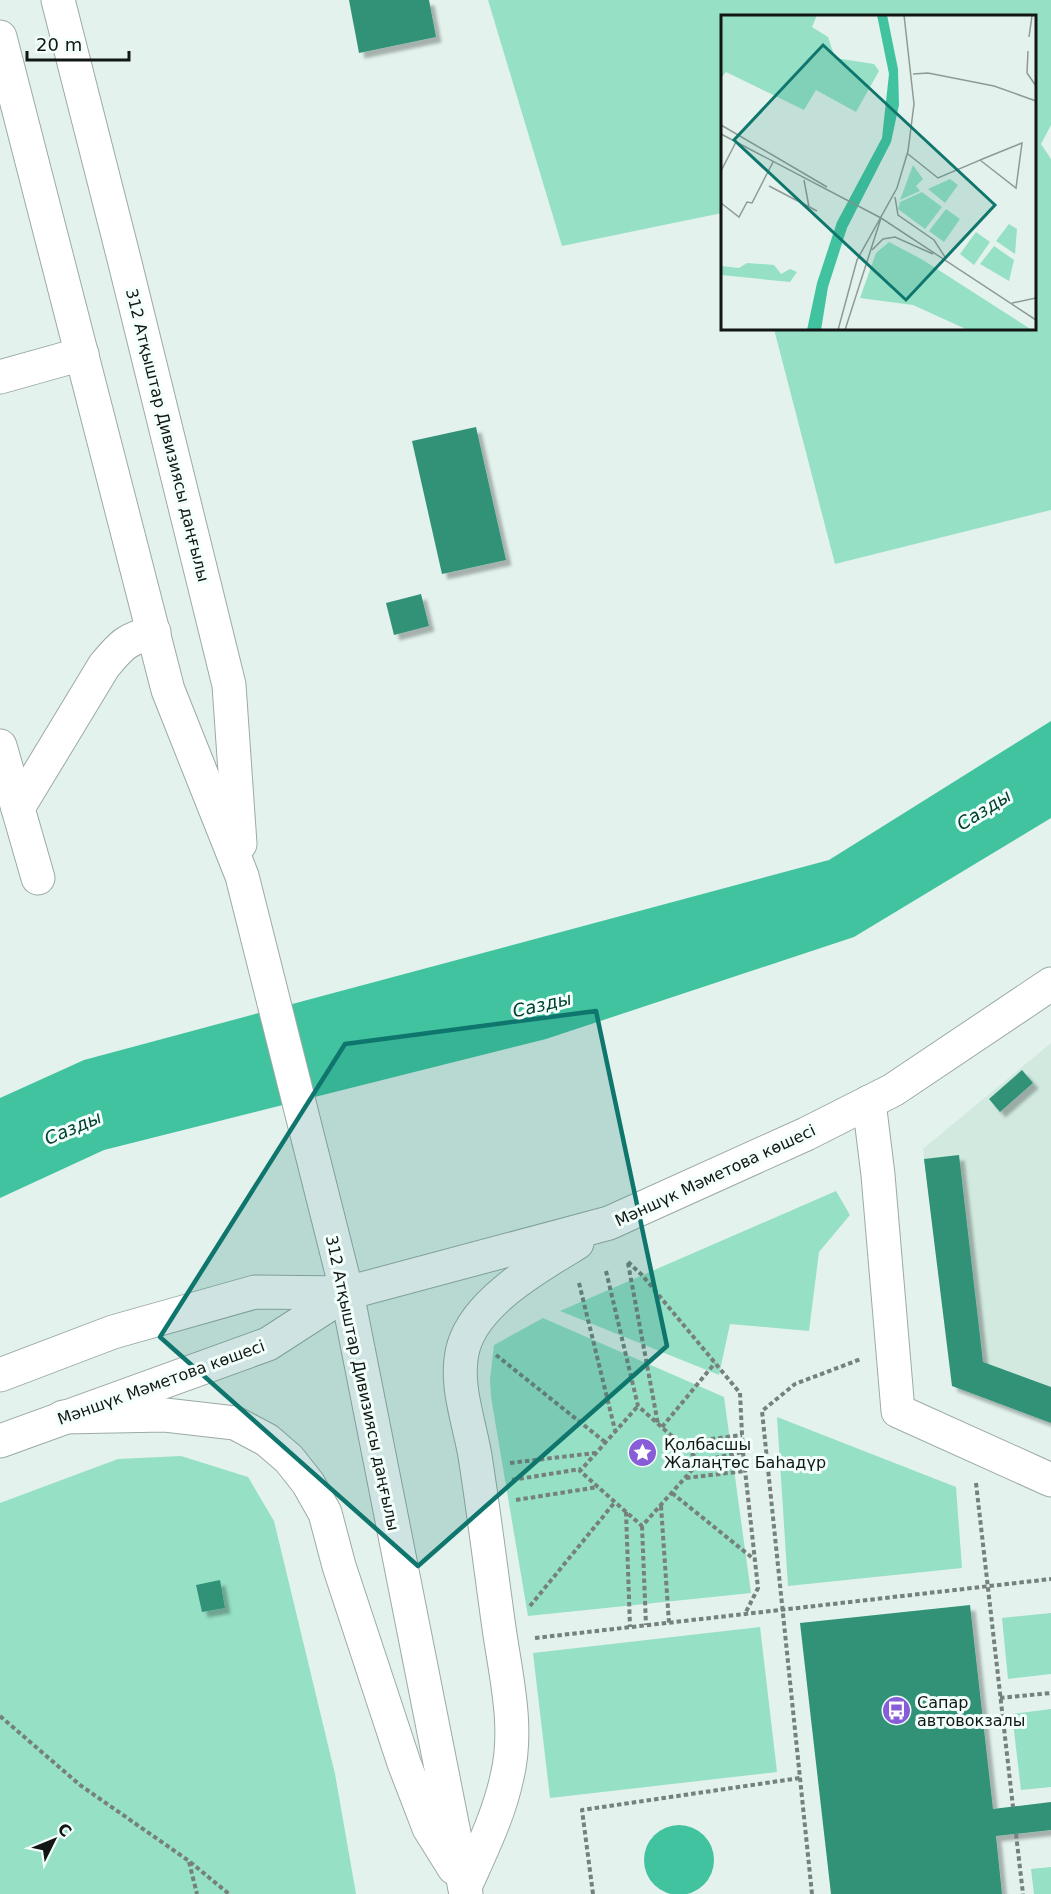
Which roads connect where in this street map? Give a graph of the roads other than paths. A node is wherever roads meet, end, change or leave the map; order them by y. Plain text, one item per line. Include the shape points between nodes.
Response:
1 (58, 0) edge
2 (0, 37) edge
3 (82, 354) junction
4 (0, 377) edge
5 (154, 632) junction
6 (0, 747) edge
7 (18, 808) junction
8 (242, 876) junction
9 (38, 878) dead end
10 (1051, 984) edge
11 (869, 1102) junction
12 (609, 1223) junction
13 (347, 1293) junction
14 (0, 1375) edge
15 (63, 1418) junction
16 (0, 1441) edge
17 (1051, 1480) edge
18 (466, 1891) edge

1 - 8 main road, 312 Атқыштар Дивизиясы даңғылы via 229,685
2 - 3 main road, 312 Атқыштар Дивизиясы даңғылы
3 - 4 main road
3 - 5 main road, 312 Атқыштар Дивизиясы даңғылы
5 - 7 main road via 131,638 117,650
5 - 8 main road, 312 Атқыштар Дивизиясы даңғылы via 168,690
6 - 7 main road
7 - 9 main road
8 - 13 main road, 312 Атқыштар Дивизиясы даңғылы
10 - 11 main road, Мәншүк Мәметова көшесі
11 - 12 main road, Мәншүк Мәметова көшесі
11 - 17 main road via 898,1411
12 - 13 main road, Мәншүк Мәметова көшесі
12 - 18 main road via 531,1270 502,1293 477,1320 464,1343 459,1374 475,1455 513,1728 508,1776
13 - 14 main road, Мәншүк Мәметова көшесі via 255,1292 113,1332
13 - 15 main road, Мәншүк Мәметова көшесі via 268,1344
13 - 18 main road, 312 Атқыштар Дивизиясы даңғылы
15 - 16 main road, Мәншүк Мәметова көшесі
15 - 18 main road via 165,1415 235,1424 267,1440 289,1459 325,1514 404,1763 429,1828

